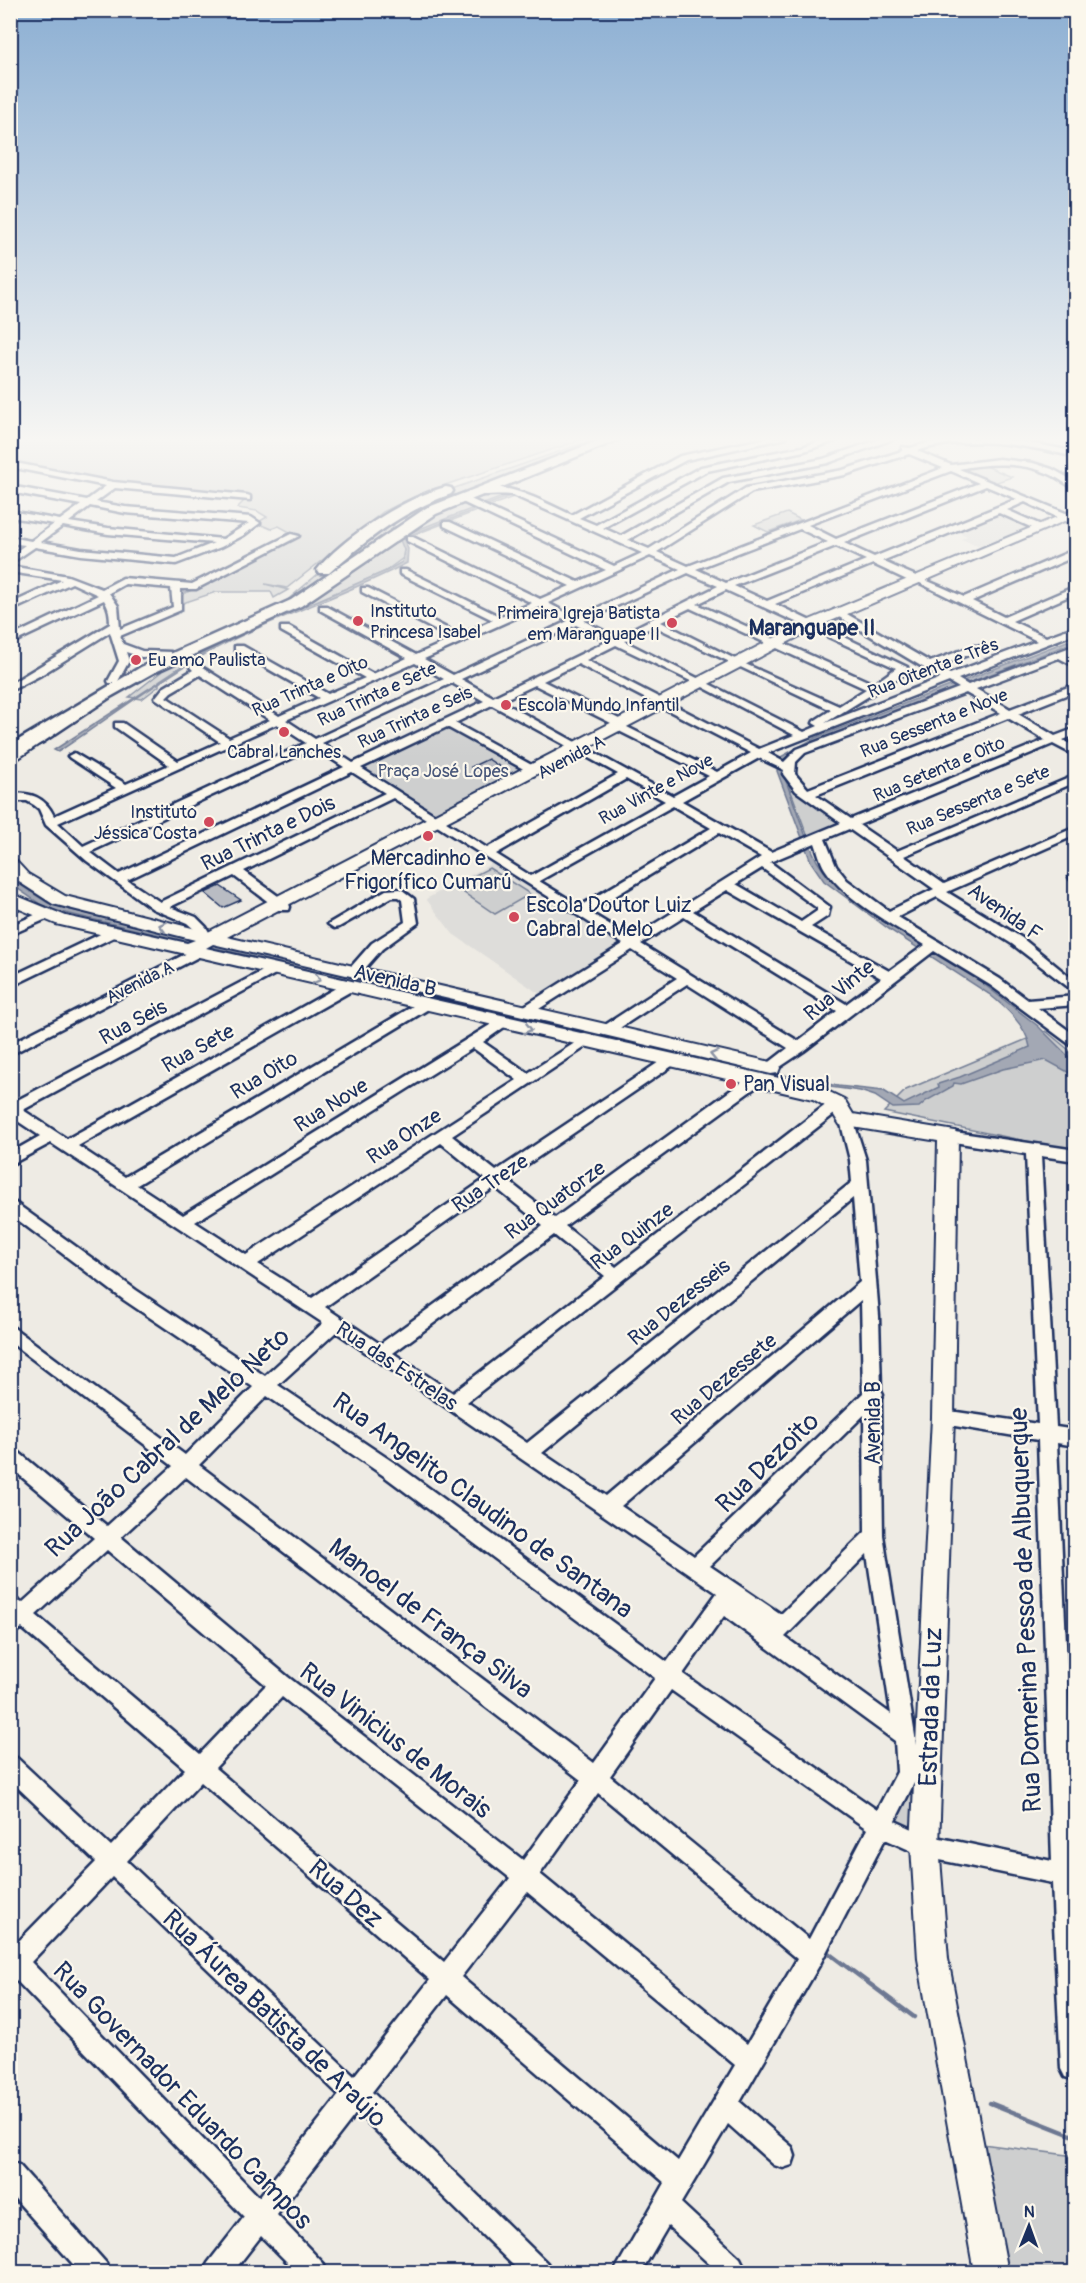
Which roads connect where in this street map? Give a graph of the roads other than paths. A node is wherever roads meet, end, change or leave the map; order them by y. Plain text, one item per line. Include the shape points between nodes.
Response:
1 (34, 544) edge
2 (37, 545) edge
3 (215, 545) edge
4 (277, 545) edge
5 (353, 545) edge
6 (390, 545) edge
7 (421, 545) edge
8 (490, 545) edge
9 (563, 545) edge
10 (631, 545) edge
11 (662, 545) edge
12 (744, 545) edge
13 (828, 545) edge
14 (839, 545) edge
15 (910, 545) edge
16 (998, 545) edge
17 (1004, 545) edge
18 (1076, 552) edge
19 (649, 553) junction
20 (872, 560) junction
21 (10, 561) edge
22 (10, 568) edge
23 (614, 570) junction
24 (688, 570) junction
25 (24, 571) junction
26 (403, 572) dead end
27 (10, 577) edge
28 (70, 580) junction
29 (917, 580) junction
30 (176, 586) junction
31 (578, 586) junction
32 (726, 586) junction
33 (1076, 589) edge
34 (365, 590) dead end
35 (104, 593) junction
36 (964, 601) junction
37 (539, 603) junction
38 (767, 604) junction
39 (691, 605) junction
40 (10, 608) edge
41 (323, 608) dead end
42 (840, 613) junction
43 (1005, 620) junction
44 (502, 621) junction
45 (576, 622) junction
46 (655, 623) junction
47 (815, 625) junction
48 (285, 629) dead end
49 (1076, 629) edge
50 (115, 630) junction
51 (460, 639) junction
52 (10, 641) edge
53 (618, 641) junction
54 (1047, 642) junction
55 (778, 645) junction
56 (119, 646) junction
57 (239, 648) dead end
58 (977, 648) dead end
59 (1076, 648) edge
60 (167, 654) junction
61 (1059, 654) junction
62 (416, 658) junction
63 (578, 660) junction
64 (1076, 664) edge
65 (740, 665) junction
66 (930, 666) junction
67 (372, 678) junction
68 (452, 679) junction
69 (534, 680) junction
70 (953, 680) junction
71 (113, 681) junction
72 (703, 684) junction
73 (1076, 687) edge
74 (10, 688) edge
75 (874, 688) junction
76 (967, 688) junction
77 (327, 698) junction
78 (492, 700) junction
79 (663, 705) junction
80 (837, 709) junction
81 (1008, 713) junction
82 (277, 720) junction
83 (446, 722) junction
84 (119, 725) dead end
85 (622, 726) junction
86 (1076, 731) edge
87 (802, 735) junction
88 (37, 738) junction
89 (1054, 740) junction
90 (227, 742) junction
91 (10, 743) edge
92 (313, 744) junction
93 (579, 749) junction
94 (10, 752) edge
95 (759, 753) junction
96 (1076, 753) edge
97 (74, 756) dead end
98 (10, 759) edge
99 (177, 765) junction
100 (786, 766) junction
101 (351, 767) junction
102 (533, 770) junction
103 (627, 774) junction
104 (717, 776) junction
105 (1076, 778) edge
106 (124, 788) junction
107 (394, 793) junction
108 (807, 794) junction
109 (10, 798) edge
110 (673, 801) junction
111 (50, 822) junction
112 (440, 822) junction
113 (852, 825) junction
114 (720, 828) junction
115 (1076, 830) edge
116 (817, 839) junction
117 (82, 851) junction
118 (488, 853) junction
119 (895, 856) junction
120 (766, 859) junction
121 (10, 864) edge
122 (236, 871) junction
123 (118, 879) junction
124 (531, 881) junction
125 (726, 884) junction
126 (940, 890) junction
127 (10, 898) edge
128 (281, 905) junction
129 (160, 907) junction
130 (580, 912) junction
131 (683, 912) junction
132 (46, 914) junction
133 (888, 917) junction
134 (334, 924) dead end
135 (802, 927) junction
136 (10, 931) edge
137 (113, 932) junction
138 (205, 944) junction
139 (631, 944) junction
140 (929, 947) junction
141 (274, 969) junction
142 (889, 976) junction
143 (352, 979) junction
144 (685, 979) junction
145 (10, 982) edge
146 (1076, 989) edge
147 (1076, 1000) edge
148 (425, 1005) junction
149 (1027, 1005) junction
150 (526, 1011) junction
151 (848, 1011) junction
152 (503, 1023) junction
153 (607, 1030) junction
154 (10, 1039) edge
155 (473, 1041) junction
156 (585, 1042) junction
157 (1076, 1044) edge
158 (799, 1048) junction
159 (10, 1050) edge
160 (670, 1061) junction
161 (770, 1068) junction
162 (527, 1080) junction
163 (754, 1080) junction
164 (11, 1110) edge
165 (842, 1112) junction
166 (51, 1136) junction
167 (442, 1136) junction
168 (948, 1136) junction
169 (68, 1145) junction
170 (1033, 1150) junction
171 (1076, 1156) edge
172 (10, 1160) edge
173 (496, 1179) junction
174 (126, 1184) junction
175 (859, 1185) junction
176 (10, 1205) edge
177 (182, 1223) junction
178 (553, 1227) junction
179 (245, 1264) junction
180 (615, 1275) junction
181 (868, 1285) junction
182 (312, 1307) junction
183 (335, 1323) junction
184 (10, 1332) edge
185 (380, 1353) junction
186 (267, 1385) junction
187 (874, 1394) junction
188 (453, 1403) junction
189 (943, 1416) junction
190 (1046, 1433) junction
191 (1076, 1438) edge
192 (528, 1454) junction
193 (10, 1456) edge
194 (187, 1465) junction
195 (608, 1506) junction
196 (874, 1535) junction
197 (107, 1536) junction
198 (697, 1566) junction
199 (727, 1597) junction
200 (14, 1615) edge
201 (777, 1632) junction
202 (669, 1676) junction
203 (281, 1684) junction
204 (905, 1736) junction
205 (10, 1765) edge
206 (200, 1768) junction
207 (597, 1779) junction
208 (882, 1826) junction
209 (924, 1846) junction
210 (111, 1861) junction
211 (525, 1876) junction
212 (1069, 1876) edge
213 (812, 1956) junction
214 (12, 1962) edge
215 (446, 1979) junction
216 (751, 2063) junction
217 (1073, 2069) dead end
218 (356, 2094) junction
219 (726, 2106) junction
220 (783, 2156) dead end
221 (10, 2174) edge
222 (682, 2181) junction
223 (667, 2207) junction
224 (261, 2217) junction
225 (733, 2270) edge
226 (97, 2272) edge
227 (217, 2272) edge
228 (314, 2272) edge
229 (538, 2272) edge
230 (627, 2272) edge
231 (991, 2272) edge

1 - 21 street
2 - 3 street via 176,561
4 - 30 street via 196,586
5 - 60 highway via 279,604
6 - 88 highway via 296,603 147,670
7 - 37 street
8 - 31 street
9 - 23 street
10 - 19 street
11 - 19 street, Rua Trinta e Oito
12 - 24 street, Rua Trinta e Sete
13 - 32 street, Rua Trinta e Seis
14 - 20 street
15 - 20 street
16 - 29 main road, Avenida A
17 - 29 main road, Avenida A
18 - 36 street
19 - 23 street, Rua Trinta e Oito
19 - 24 street
20 - 29 street
20 - 38 street
22 - 25 street
23 - 31 street, Rua Trinta e Oito
24 - 32 street
24 - 45 street, Rua Trinta e Sete
25 - 27 street
25 - 28 street
26 - 44 street
28 - 35 street
28 - 40 street
29 - 36 street
29 - 42 main road, Avenida A
30 - 35 street via 123,581
30 - 50 street via 178,608
31 - 37 street, Rua Trinta e Oito
32 - 38 street
32 - 39 street, Rua Trinta e Seis
33 - 43 street
34 - 51 street
35 - 50 street via 113,606
35 - 52 street
36 - 43 street
37 - 44 street, Rua Trinta e Oito
37 - 45 street
38 - 47 street
39 - 46 street, Rua Trinta e Seis
39 - 55 street
41 - 62 street
42 - 47 main road, Avenida A
42 - 66 street
43 - 54 street
44 - 51 street, Rua Trinta e Oito
45 - 53 street
45 - 68 street, Rua Trinta e Sete
46 - 53 street, Rua Trinta e Seis
46 - 65 street
47 - 55 main road, Avenida A
47 - 75 street via 902,670
48 - 67 street
49 - 54 street, Rua Oitenta e Três
50 - 56 street
50 - 74 street via 77,646
51 - 62 street, Rua Trinta e Oito
53 - 63 street, Rua Trinta e Seis
53 - 72 street
54 - 70 street, Rua Oitenta e Três
55 - 65 main road, Avenida A
55 - 75 street
56 - 60 street via 141,654
56 - 71 street via 124,661
57 - 77 street
58 - 66 street
59 - 61 street
60 - 71 highway
61 - 64 street
61 - 76 street
62 - 67 street, Rua Trinta e Oito
62 - 68 street
63 - 69 street, Rua Trinta e Seis
63 - 79 street
65 - 72 main road, Avenida A
65 - 80 street
66 - 70 street
67 - 77 street, Rua Trinta e Oito
68 - 78 street
68 - 92 street, Rua Trinta e Sete
69 - 78 street, Rua Trinta e Seis
69 - 85 street
70 - 76 street
70 - 87 street, Rua Oitenta e Três
71 - 91 highway
72 - 79 main road, Avenida A
72 - 87 street
73 - 81 street, Rua Sessenta e Nove
75 - 80 street
76 - 81 street
76 - 100 street via 801,751
77 - 82 street, Rua Trinta e Oito
78 - 83 street, Rua Trinta e Seis
78 - 93 street
79 - 85 main road, Avenida A
79 - 95 street
80 - 87 street
81 - 89 street
81 - 108 street, Rua Sessenta e Nove
82 - 90 street, Rua Trinta e Oito
82 - 90 street via 198,669 160,696
82 - 92 street
83 - 101 street, Rua Trinta e Seis
83 - 102 street
84 - 99 street
85 - 93 main road, Avenida A
85 - 104 street
86 - 89 street, Rua Setenta e Oito
87 - 95 street, Rua Vinte e Nove
88 - 94 highway
88 - 98 main road
89 - 96 street
89 - 113 street, Rua Setenta e Oito
90 - 99 street, Rua Trinta e Oito
92 - 101 street
92 - 117 street, Rua Trinta e Sete
93 - 102 main road, Avenida A
93 - 103 street
93 - 112 main road, Avenida A
95 - 100 street
95 - 104 street, Rua Vinte e Nove
97 - 106 street
99 - 106 street, Rua Trinta e Oito
100 - 108 street, Avenida F via 794,782
101 - 107 street
101 - 123 street, Rua Trinta e Seis
102 - 112 main road, Avenida A
103 - 110 street
103 - 118 street
104 - 110 street, Rua Vinte e Nove
105 - 119 street, Rua Sessenta e Sete
106 - 111 street, Rua Trinta e Oito
107 - 112 street
107 - 122 street, Rua Trinta e Dois
108 - 113 street, Avenida F
109 - 111 street via 32,798 46,809
110 - 114 street
110 - 124 street, Rua Vinte e Nove
111 - 117 street
112 - 118 street
112 - 128 main road, Avenida A
113 - 116 street, Rua Setenta e Oito
113 - 119 street, Avenida F
114 - 120 street
114 - 130 street
115 - 126 street
116 - 120 street, Rua Setenta e Oito
116 - 133 street via 835,874
117 - 123 street
118 - 124 street
119 - 126 street, Avenida F
120 - 125 street, Rua Setenta e Oito
120 - 135 street via 824,907 823,913
138 -> 121 main road, Avenida B via 59,900 22,877
122 - 128 street
122 - 129 street, Rua Trinta e Dois
123 - 129 street
124 - 130 street
125 - 131 street, Rua Setenta e Oito
125 - 135 street
126 - 133 street
126 - 146 street, Avenida F via 1017,941
127 - 132 main road, Avenida B
128 - 138 main road, Avenida A
129 - 138 street via 190,918 203,931
130 - 139 street
131 - 139 street, Rua Setenta e Oito
131 - 151 street
132 - 136 street
132 - 137 main road, Avenida B
133 - 140 street
134 - 143 street, Rua Sete via 390,893 400,893 408,899 410,926 377,946
135 - 142 street
137 - 138 main road, Avenida B
137 - 145 street
138 - 141 main road, Avenida B
138 - 143 main road, Avenida B
138 - 154 street, Avenida A
138 - 159 street, Avenida A
139 - 144 street
139 - 150 street, Rua Setenta e Oito
140 - 142 street, Rua Vinte
140 - 149 street via 995,982
141 -> 143 main road, Avenida B
141 - 164 street, Rua Seis
142 - 151 street, Rua Vinte
143 - 148 main road, Avenida B
143 - 150 main road, Avenida B
143 - 169 street, Rua Sete
144 - 153 street
144 - 158 street
147 - 149 street
148 - 152 main road, Avenida B
148 - 174 street, Rua Oito
149 - 157 street
150 - 153 main road, Avenida B
151 - 158 street, Rua Vinte
152 - 155 street, Rua Nove
152 -> 156 main road, Avenida B
161 -> 153 main road, Avenida B
155 - 162 street
155 - 177 street, Rua Nove
156 - 160 main road, Avenida B
156 - 162 street, Rua Onze
158 - 161 street, Rua Vinte
160 - 163 main road, Avenida B
160 - 173 street, Rua Treze
161 - 163 main road
162 - 167 street, Rua Onze
163 - 165 main road, Avenida B via 819,1095
163 - 178 street, Rua Quatorze
164 - 166 street, Rua das Estrelas
165 - 168 main road
165 - 175 street, Avenida B via 858,1160
165 - 180 street, Rua Quinze
166 - 169 street, Rua das Estrelas
166 - 172 street
167 - 173 street
167 - 179 street, Rua Onze
168 - 170 street
168 - 189 main road, Estrada da Luz
169 - 174 street, Rua das Estrelas
170 - 171 street
170 - 190 street, Rua Domerina Pessoa de Albuquerque
173 - 178 street
173 - 182 street, Rua Treze
174 - 177 street, Rua das Estrelas
175 - 181 street, Avenida B
175 - 192 street, Rua Dezesseis
176 - 186 street, Rua Angelito Claudino de Santana via 130,1295
177 - 179 street, Rua das Estrelas
178 - 180 street
178 - 185 street, Rua Quatorze
179 - 182 street, Rua das Estrelas
180 - 188 street, Rua Quinze
181 - 187 street, Avenida B
181 - 195 street, Rua Dezessete
182 - 183 street, Rua das Estrelas
183 - 185 street, Rua das Estrelas
183 - 186 street, Rua João Cabral de Melo Neto
184 - 194 street, Manoel de França Silva
185 - 188 street, Rua das Estrelas
186 - 194 street, Rua João Cabral de Melo Neto
186 - 202 street, Rua Angelito Claudino de Santana via 390,1470
187 - 196 street, Avenida B
187 - 198 street, Rua Dezoito
188 - 192 street, Rua das Estrelas
189 - 190 street
189 - 209 main road, Estrada da Luz
190 - 191 street
190 - 212 street, Rua Domerina Pessoa de Albuquerque
192 - 195 street, Rua das Estrelas
193 - 197 street, Rua Vinicius de Morais
194 - 197 street, Rua João Cabral de Melo Neto
194 - 207 street, Manoel de França Silva
195 - 198 street, Rua das Estrelas
196 - 201 street
196 - 204 street, Avenida B
197 - 200 street, Rua João Cabral de Melo Neto
197 - 203 street, Rua Vinicius de Morais
198 - 199 street, Rua das Estrelas
199 - 201 street, Rua das Estrelas
199 - 202 street
200 - 206 street, Rua Dez
201 - 204 street, Rua das Estrelas
202 - 207 street
202 - 208 street, Rua Angelito Claudino de Santana
203 - 206 street
203 - 211 street, Rua Vinicius de Morais
204 - 208 street, Avenida B via 908,1773
205 - 210 street, Rua Áurea Batista de Araújo
206 - 210 street
206 - 215 street, Rua Dez
207 - 211 street
207 - 213 street, Manoel de França Silva
208 - 209 street, Rua Angelito Claudino de Santana
208 - 213 street, Avenida B
209 - 212 street, Rua Angelito Claudino de Santana
209 - 231 main road, Estrada da Luz via 933,1959
210 - 214 street
210 - 218 street, Rua Áurea Batista de Araújo
211 - 215 street
211 - 216 street, Rua Vinicius de Morais
212 - 217 street, Rua Domerina Pessoa de Albuquerque
213 - 216 street, Avenida B
214 - 224 street, Rua Governador Eduardo Campos
215 - 218 street
215 - 222 street, Rua Dez
216 - 219 street
218 - 224 street
218 - 229 street, Rua Áurea Batista de Araújo
219 - 220 street
219 - 222 street
221 - 226 street
222 - 223 street
223 - 225 street
223 - 230 street
224 - 227 street
224 - 228 street, Rua Governador Eduardo Campos

